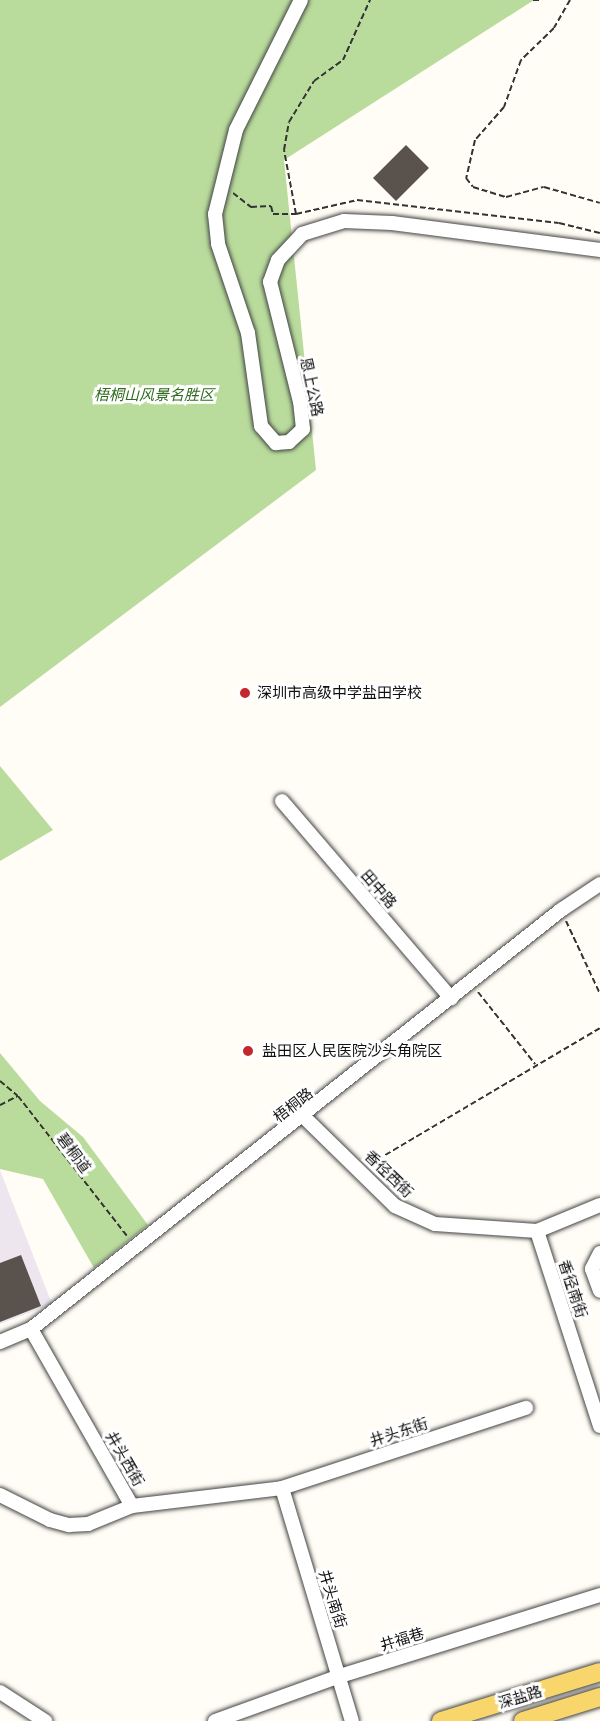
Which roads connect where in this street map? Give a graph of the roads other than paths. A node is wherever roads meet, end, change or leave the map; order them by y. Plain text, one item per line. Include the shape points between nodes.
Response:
1 (301, 0) edge
2 (600, 250) edge
3 (282, 801) dead end
4 (600, 884) edge
5 (452, 998) junction
6 (304, 1117) junction
7 (600, 1205) edge
8 (537, 1231) junction
9 (600, 1253) edge
10 (600, 1291) edge
11 (32, 1329) junction
12 (0, 1342) edge
13 (526, 1408) dead end
14 (600, 1426) edge
15 (282, 1488) junction
16 (0, 1495) edge
17 (132, 1506) junction
18 (600, 1595) edge
19 (600, 1672) edge
20 (339, 1676) junction
21 (0, 1692) edge
22 (600, 1697) edge
23 (45, 1721) edge
24 (215, 1721) edge
25 (352, 1721) edge
26 (441, 1721) edge
27 (523, 1721) edge

1 - 2 street, 恩上公路 via 236,130 215,214 218,244 248,333 261,426 276,443 289,442 303,429 270,282 278,260 302,234 344,221 392,223
3 - 5 street, 田中路
4 - 5 street, 梧桐路 via 561,910
5 - 6 street, 梧桐路
6 - 8 street, 香径西街 via 395,1206 435,1224
6 - 11 street, 梧桐路
7 - 8 street
8 - 14 street, 香径南街
9 - 10 street via 592,1269
11 - 12 street, 梧桐路
11 - 17 street, 井头西街
13 - 15 street, 井头东街
15 - 17 street, 井头西街
15 - 20 street, 井头南街
16 - 17 street via 69,1525 88,1524
18 - 20 street, 井福巷
19 - 26 main road, 深盐路
20 - 24 street, 井福巷
20 - 25 street, 井头南街
21 - 23 street
22 - 27 main road, 深盐路

